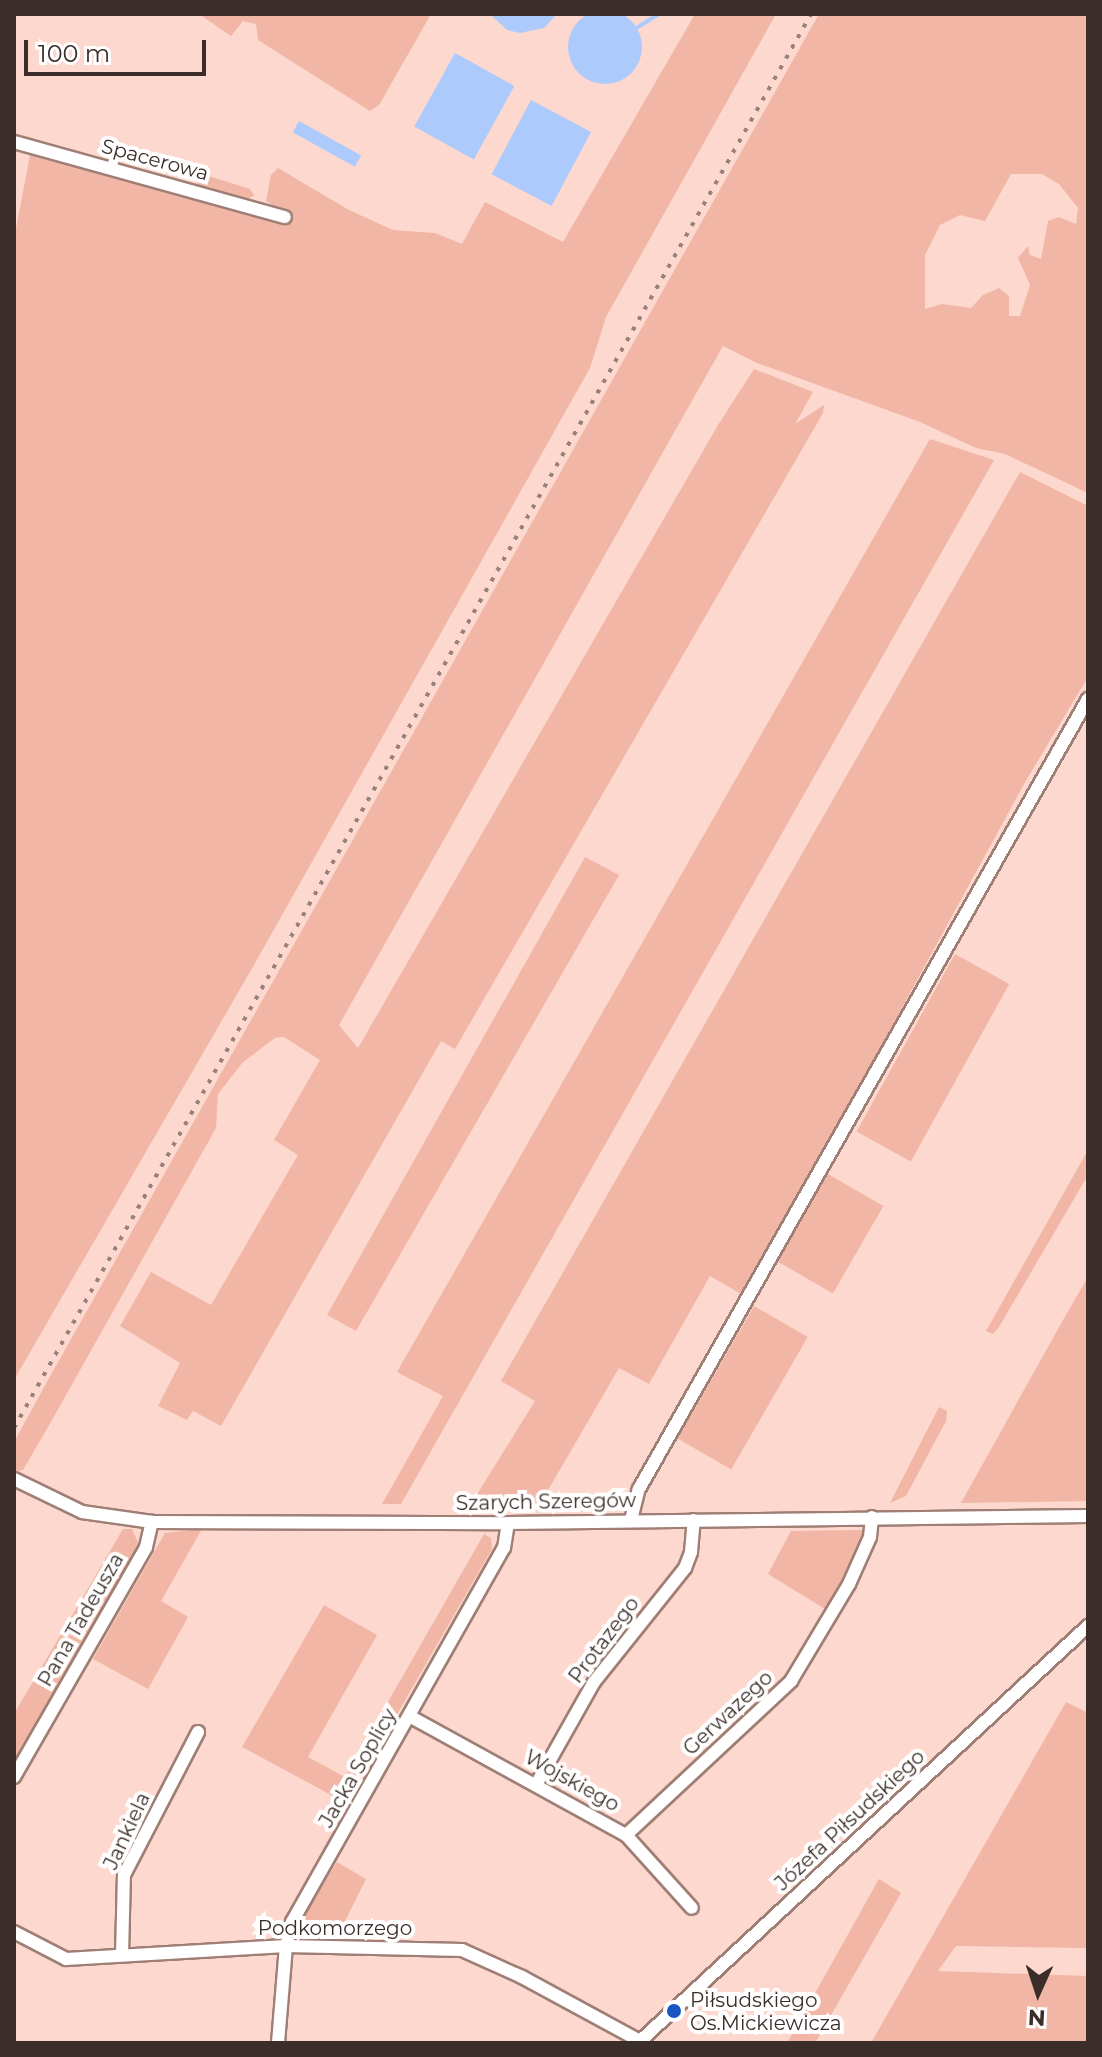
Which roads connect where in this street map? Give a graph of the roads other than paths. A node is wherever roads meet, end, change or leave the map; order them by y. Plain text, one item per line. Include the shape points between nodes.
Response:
1 (14, 142) edge
2 (285, 217) dead end
3 (1088, 699) edge
4 (14, 1479) edge
5 (1088, 1516) edge
6 (872, 1517) junction
7 (631, 1520) junction
8 (694, 1520) junction
9 (152, 1522) junction
10 (508, 1523) junction
11 (1088, 1626) edge
12 (411, 1717) junction
13 (198, 1732) dead end
14 (14, 1777) edge
15 (537, 1783) junction
16 (626, 1835) junction
17 (692, 1908) dead end
18 (14, 1932) edge
19 (286, 1946) junction
20 (122, 1955) junction
21 (639, 2042) edge
22 (278, 2043) edge

1 - 2 street, Spacerowa
3 - 7 street via 646,1476
4 - 9 street, Szarych Szeregów via 94,1516
5 - 6 street, Szarych Szeregów
6 - 8 street, Szarych Szeregów
6 - 16 street, Gerwazego via 870,1537 854,1575 791,1681
7 - 8 street, Szarych Szeregów
7 - 10 street, Szarych Szeregów
8 - 15 street, Protazego via 685,1568 594,1682
9 - 10 street, Szarych Szeregów
9 - 14 street, Pana Tadeusza via 146,1547
10 - 12 street, Jacka Soplicy via 504,1548
11 - 21 street, Józefa Piłsudskiego
12 - 15 street, Wojskiego
12 - 19 street, Jacka Soplicy via 292,1922
13 - 20 street, Jankiela via 124,1875
15 - 16 street, Wojskiego
16 - 17 street, Wojskiego
18 - 20 street, Podkomorzego via 66,1959
19 - 20 street, Podkomorzego
19 - 21 street, Podkomorzego via 462,1950
19 - 22 street, Jacka Soplicy

